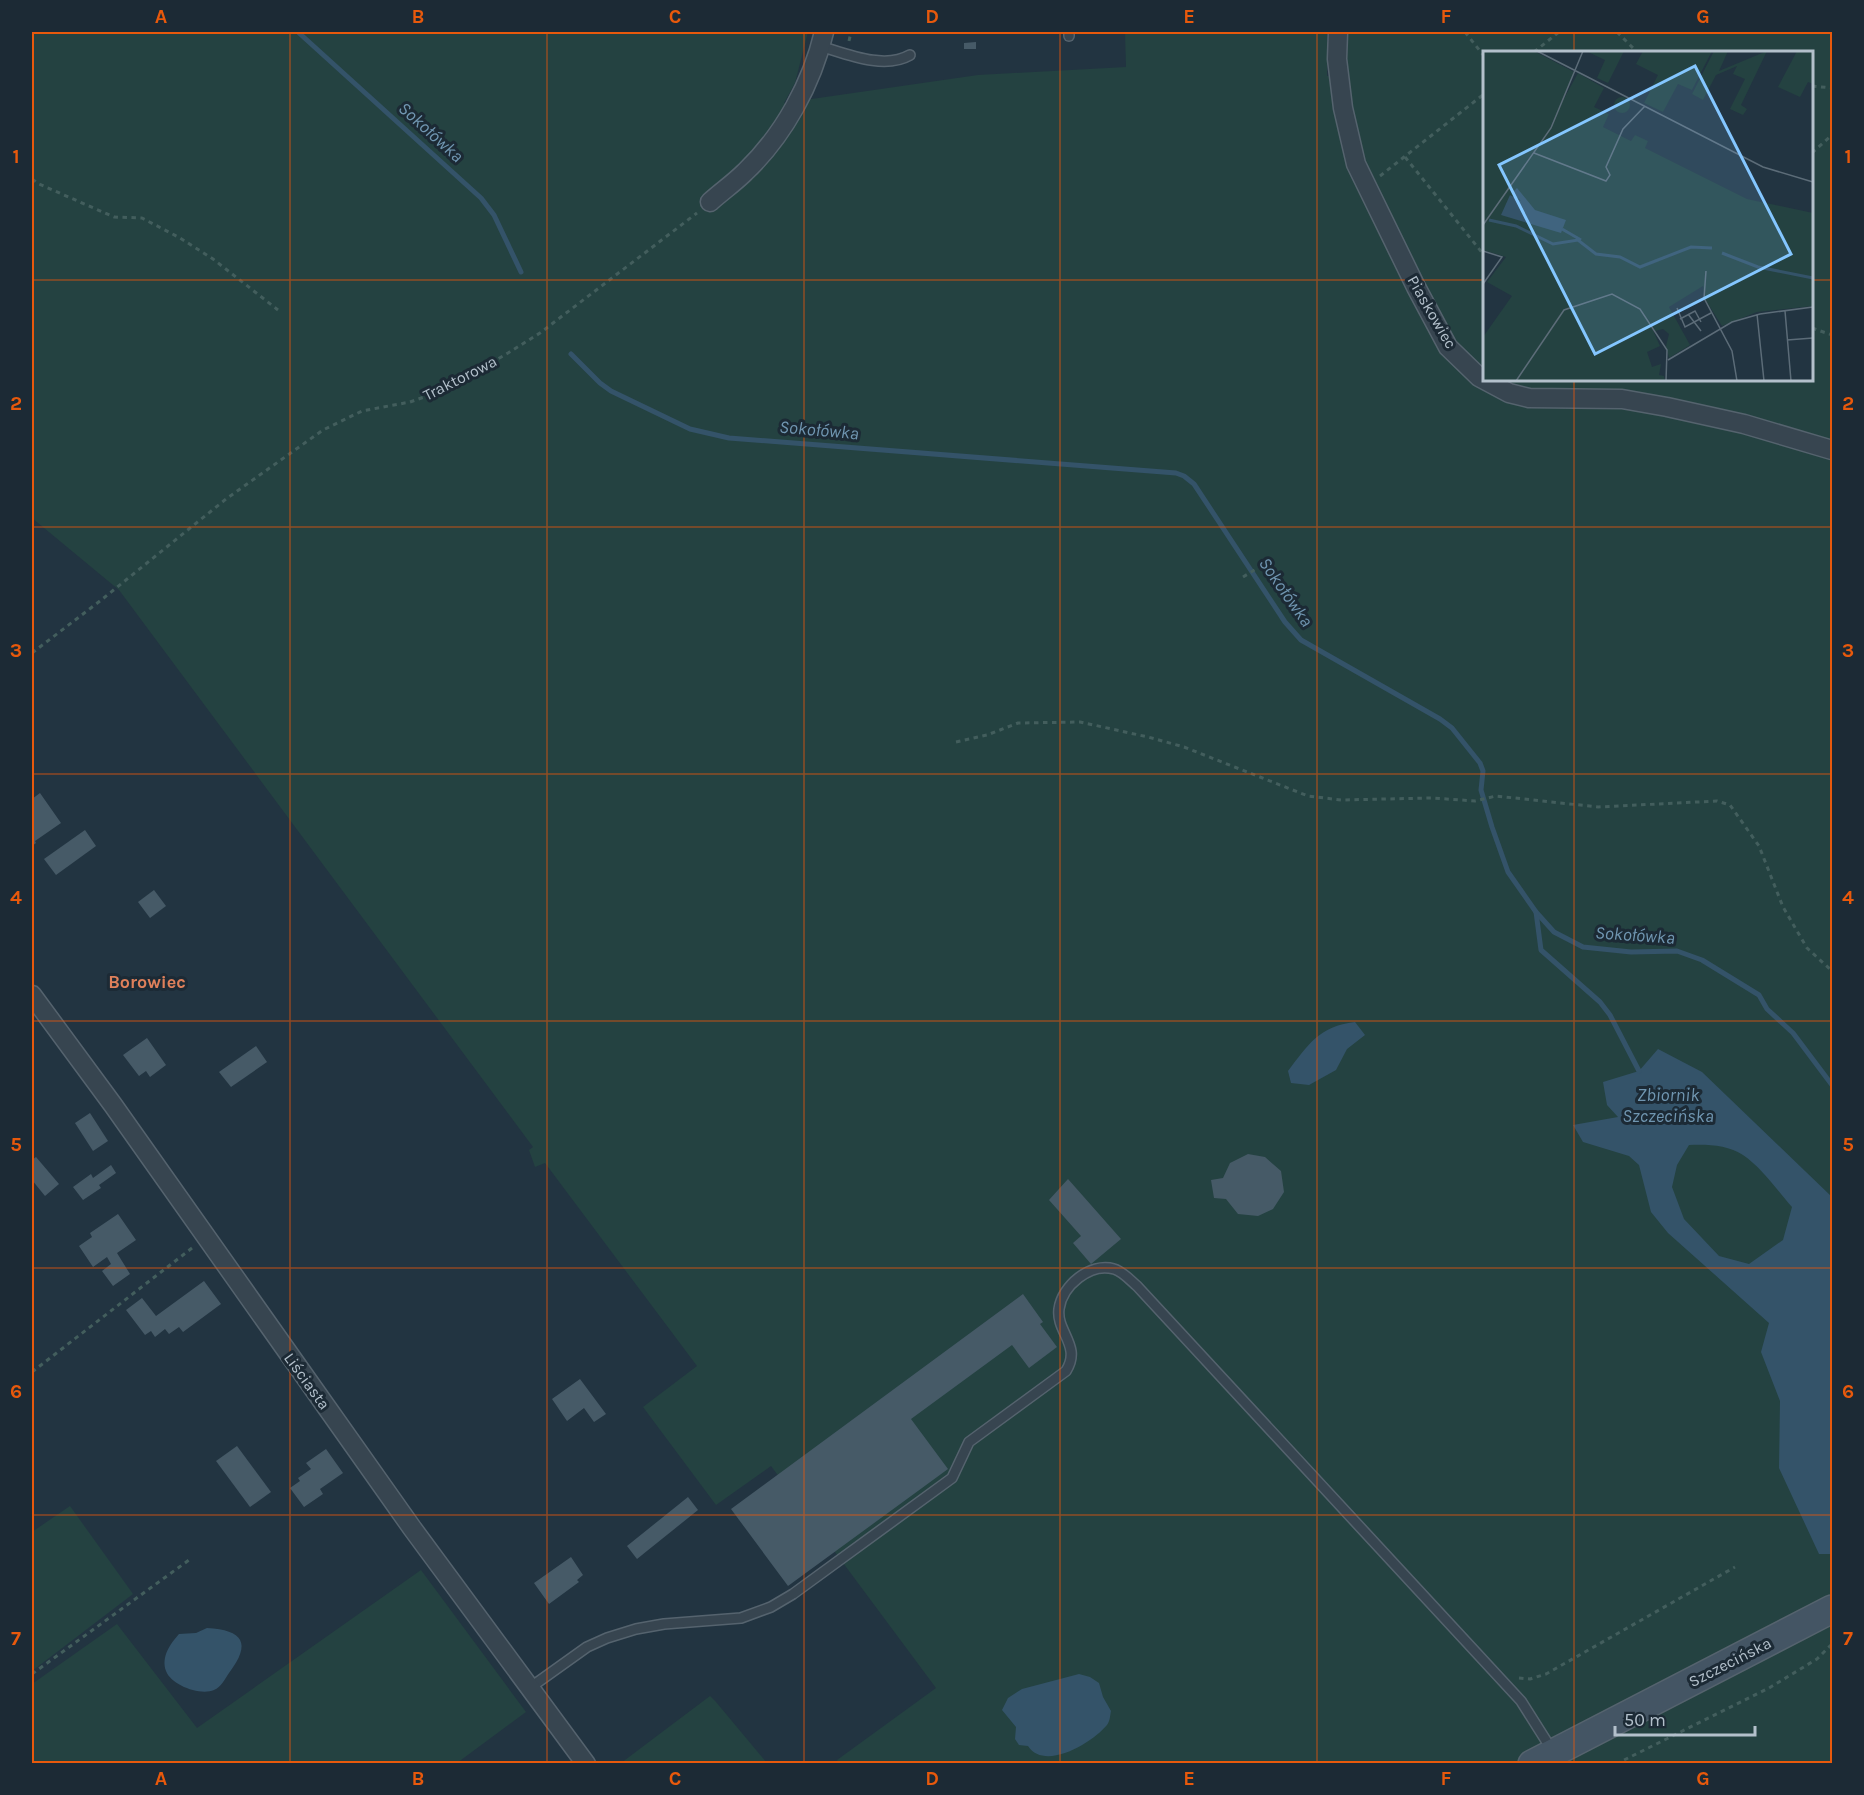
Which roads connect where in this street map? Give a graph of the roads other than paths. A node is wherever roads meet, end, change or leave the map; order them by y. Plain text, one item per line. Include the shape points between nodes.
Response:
1 (1338, 32) edge
2 (822, 39) edge
3 (910, 54) dead end
4 (710, 202) road end
5 (1483, 379) edge
6 (1486, 381) edge
7 (1833, 450) edge
8 (32, 995) edge
9 (1833, 1609) edge
10 (531, 1687) junction
11 (1543, 1758) edge
12 (586, 1764) edge

1 - 5 street, Piaskowiec via 1343,108 1356,164 1448,347
2 - 3 lane via 868,59 900,60
2 - 4 street via 808,80 778,134 746,172
6 - 7 street, Piaskowiec via 1529,398 1622,399 1667,407
8 - 10 street, Liściasta via 417,1535
9 - 11 main road, Szczecińska
10 - 11 lane via 587,1647 607,1638 664,1624 741,1618 793,1594 952,1478 969,1442 1066,1371 1072,1362 1070,1343 1060,1321 1060,1302 1067,1287 1086,1272 1112,1268 1137,1286 1521,1701
10 - 12 street, Liściasta

